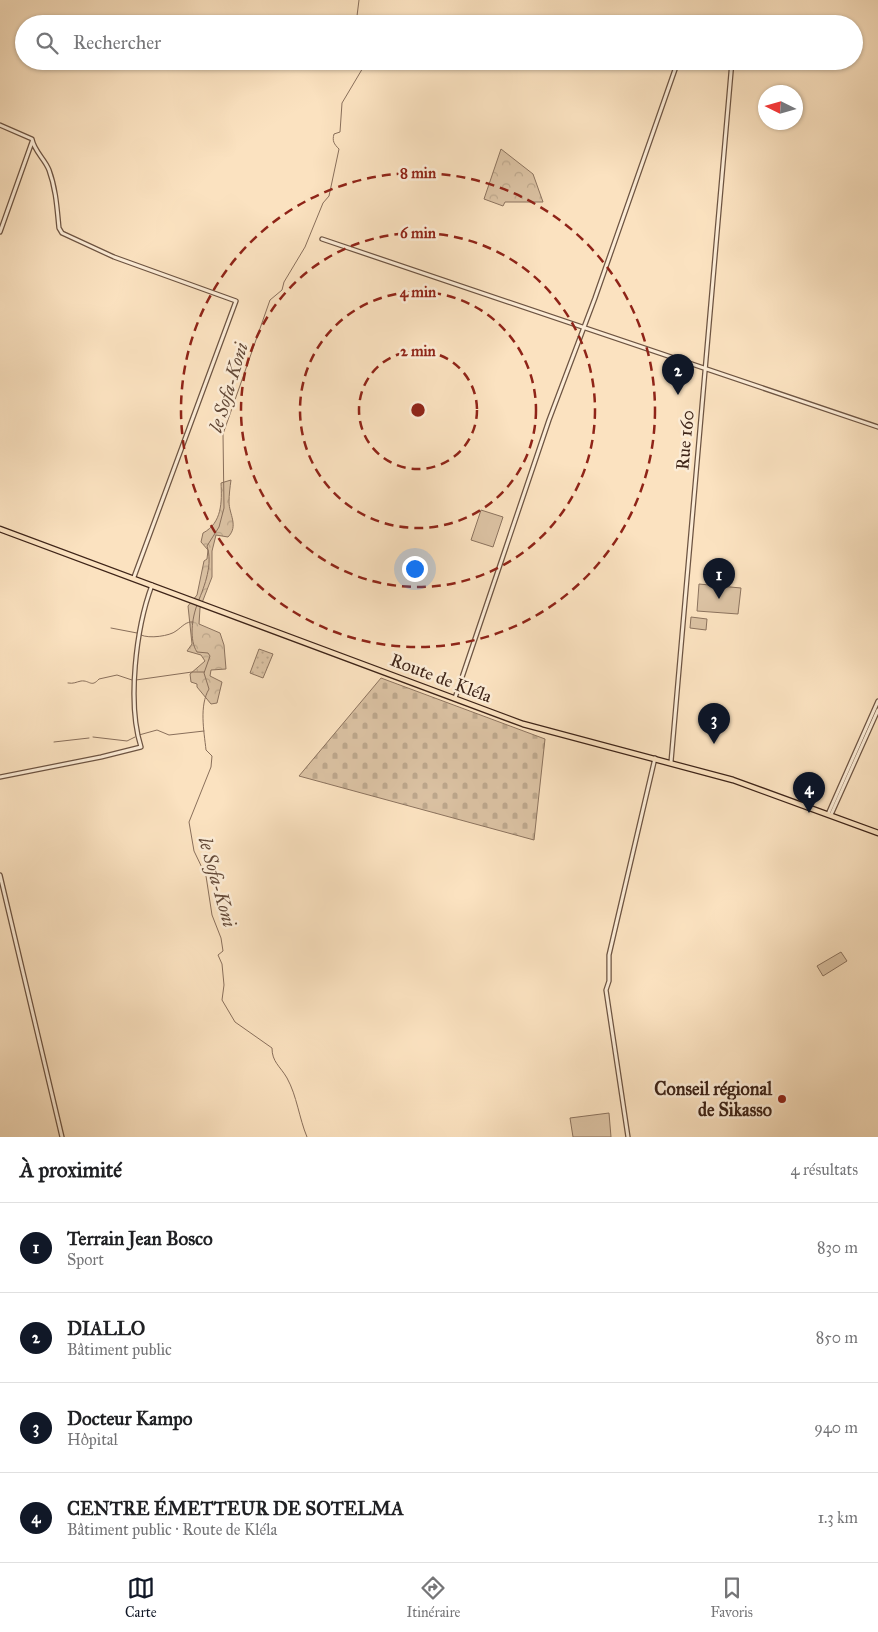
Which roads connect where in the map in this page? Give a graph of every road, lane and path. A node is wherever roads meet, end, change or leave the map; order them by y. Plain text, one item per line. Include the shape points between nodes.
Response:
1 (675, 70) edge
2 (731, 70) edge
3 (0, 125) edge
4 (32, 142) junction
5 (0, 232) edge
6 (322, 239) dead end
7 (584, 328) junction
8 (706, 369) junction
9 (878, 427) edge
10 (0, 528) edge
11 (134, 578) junction
12 (153, 585) junction
13 (455, 698) junction
14 (878, 701) edge
15 (878, 710) edge
16 (655, 758) junction
17 (671, 762) junction
18 (0, 777) edge
19 (829, 815) junction
20 (878, 833) edge
21 (0, 875) edge
22 (62, 1137) edge
23 (628, 1137) edge

1 - 7 street
2 - 8 street, Rue 160
3 - 4 street via 28,136
4 - 5 street
4 - 11 street via 51,175 62,233 114,257 236,301
6 - 7 street
7 - 8 street
7 - 13 street via 536,456
8 - 9 street
8 - 17 street, Rue 160
10 - 11 main road, Route de Kléla
11 - 12 main road, Route de Kléla
12 - 13 main road, Route de Kléla
12 - 18 street via 136,645 136,732 141,747
13 - 16 main road, Route de Kléla via 523,724
14 - 19 street
15 - 19 street
16 - 17 main road, Route de Kléla
16 - 23 street via 609,955 610,982 606,990
17 - 19 main road, Route de Kléla via 733,780
19 - 20 main road, Route de Kléla
21 - 22 street

